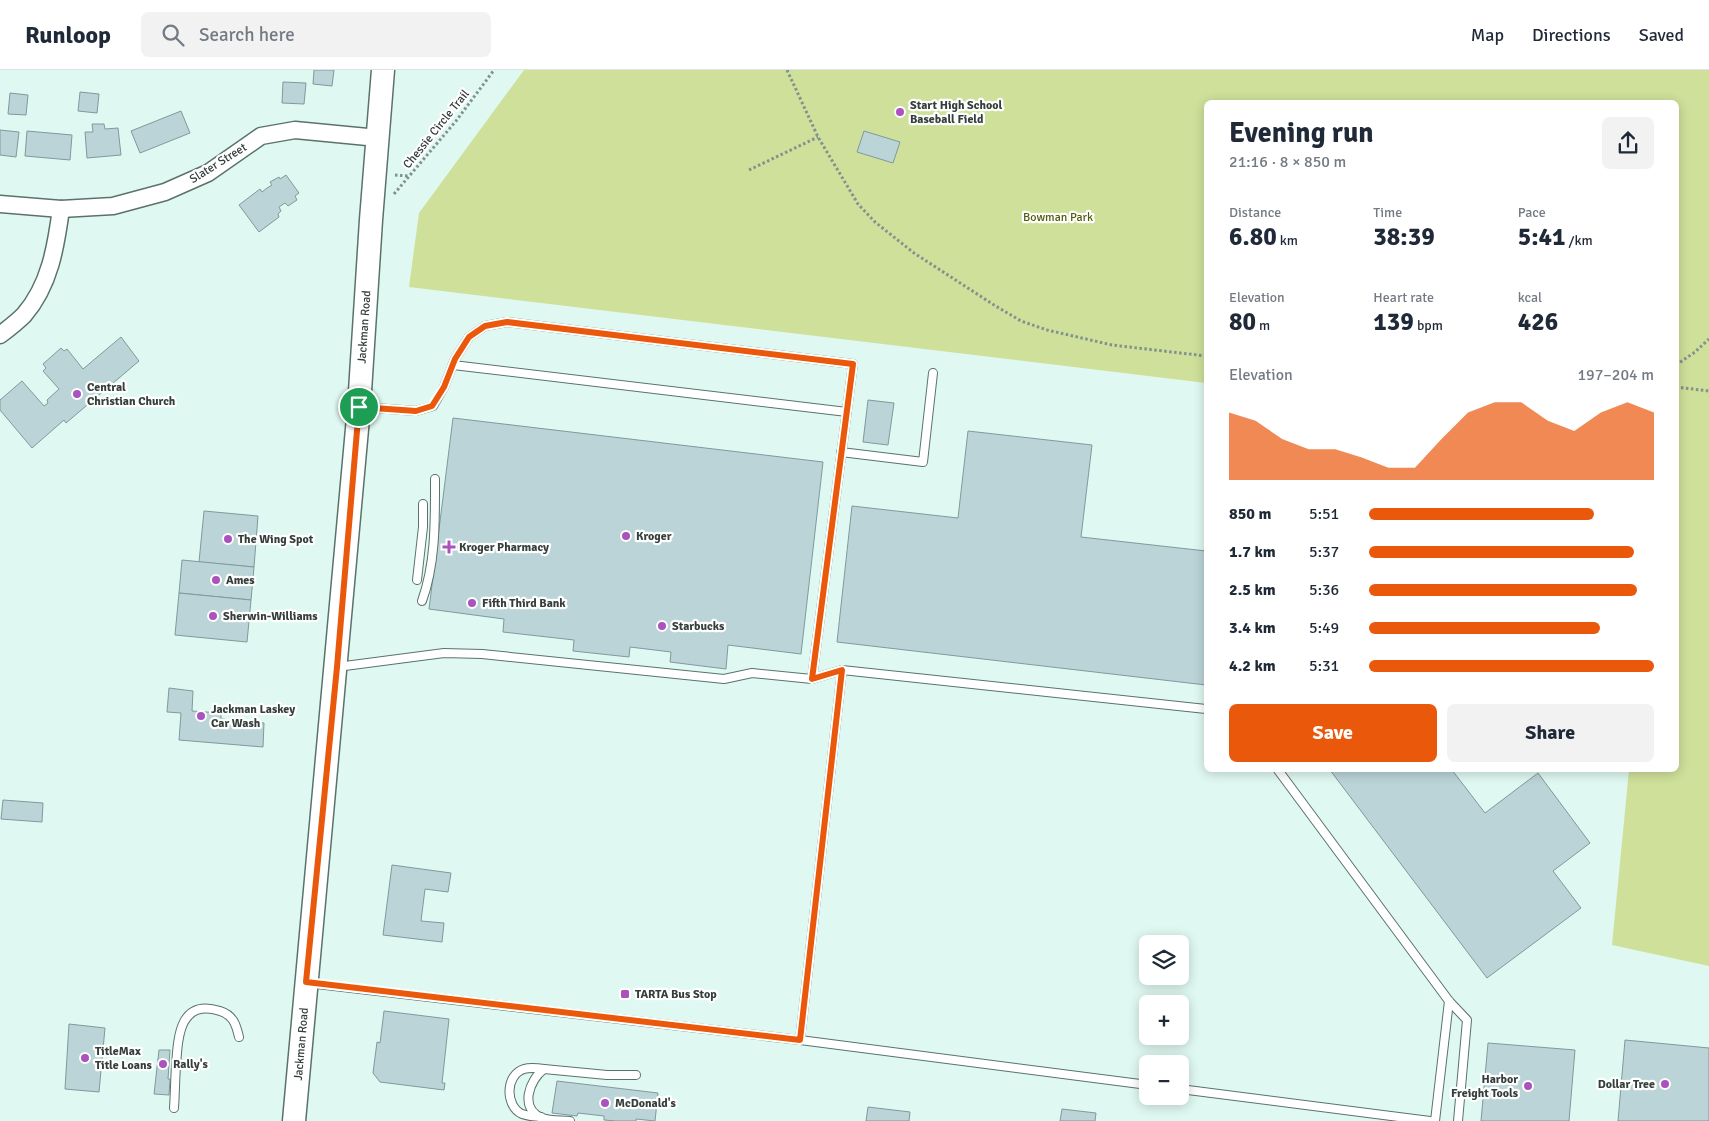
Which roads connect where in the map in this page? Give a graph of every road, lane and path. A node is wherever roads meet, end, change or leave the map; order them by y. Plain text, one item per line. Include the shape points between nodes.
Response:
1 (383, 70) edge
2 (494, 70) edge
3 (787, 70) edge
4 (818, 137) junction
5 (378, 138) junction
6 (749, 170) dead end
7 (391, 198) dead end
8 (0, 204) edge
9 (61, 208) junction
10 (0, 335) edge
11 (1709, 338) edge
12 (1204, 356) edge
13 (1679, 364) edge
14 (452, 365) junction
15 (933, 373) dead end
16 (1679, 387) edge
17 (1709, 391) edge
18 (359, 407) junction
19 (847, 412) junction
20 (841, 452) junction
21 (435, 479) dead end
22 (423, 504) dead end
23 (417, 580) dead end
24 (422, 601) dead end
25 (337, 667) junction
26 (842, 670) junction
27 (812, 679) junction
28 (1204, 709) edge
29 (1279, 772) edge
30 (306, 982) junction
31 (1449, 1001) junction
32 (239, 1037) dead end
33 (800, 1040) junction
34 (544, 1069) junction
35 (636, 1075) dead end
36 (1139, 1084) edge
37 (1189, 1090) edge
38 (174, 1108) dead end
39 (542, 1118) junction
40 (294, 1121) edge
41 (570, 1121) edge
42 (1430, 1121) edge
43 (1435, 1121) edge
44 (1458, 1121) edge

1 - 5 main road, Jackman Road
2 - 7 path, Chessie Circle Trail
3 - 4 path
4 - 6 path
4 - 12 path via 858,204 874,222 914,253 1021,320 1047,330 1112,345
5 - 9 street, Slater Street via 295,130 261,136 208,173 166,192 113,206
5 - 18 main road, Jackman Road
8 - 9 street, Slater Street
9 - 10 street via 51,266 24,315
11 - 13 path
14 - 18 lane via 432,406 416,411
14 - 19 lane
14 - 19 lane via 469,337 485,326 507,322 853,364
15 - 20 lane via 923,462
16 - 17 path
18 - 25 main road, Jackman Road
19 - 20 lane
20 - 27 lane
21 - 24 lane via 435,528 429,582
22 - 23 lane
25 - 27 lane via 444,653 724,680 752,673
25 - 30 main road, Jackman Road
26 - 27 lane
26 - 28 lane
26 - 33 lane
29 - 31 lane
30 - 33 lane
30 - 40 main road, Jackman Road
31 - 43 lane
31 - 44 lane via 1467,1020
32 - 38 lane via 233,1019 222,1012 200,1010 185,1019 178,1038
33 - 36 lane
34 - 35 lane
34 - 39 lane via 534,1079 528,1100
34 - 39 lane via 519,1072 514,1076 510,1090 511,1103 517,1111
37 - 42 lane
39 - 41 lane

